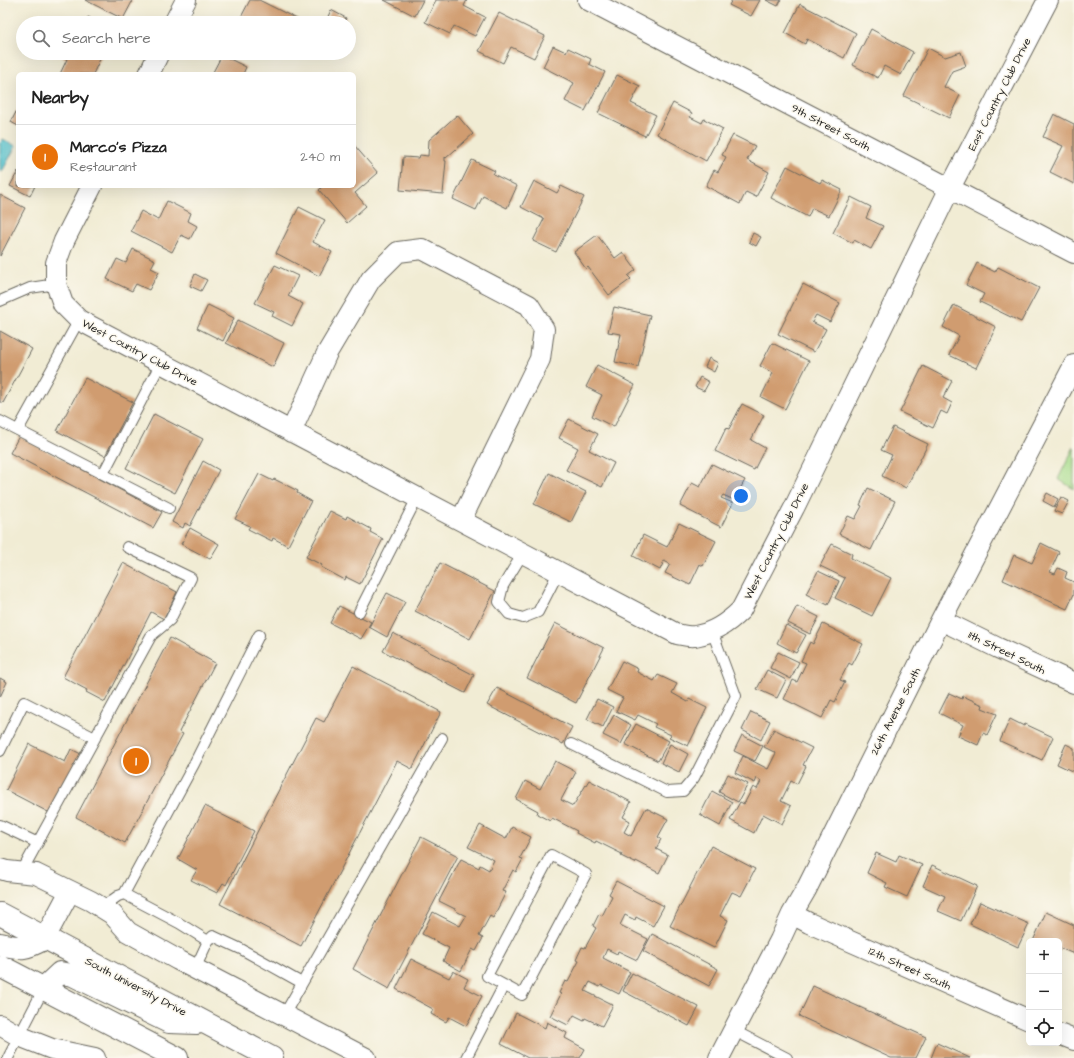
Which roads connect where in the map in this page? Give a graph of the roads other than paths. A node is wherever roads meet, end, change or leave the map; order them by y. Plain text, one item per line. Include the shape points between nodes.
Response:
1 (186, 0) edge
2 (588, 0) edge
3 (1048, 0) edge
4 (178, 16) edge
5 (156, 60) edge
6 (150, 72) edge
7 (91, 188) edge
8 (950, 188) junction
9 (1074, 253) edge
10 (56, 284) junction
11 (0, 301) edge
12 (79, 320) junction
13 (161, 363) junction
14 (1074, 364) edge
15 (0, 421) edge
16 (18, 430) junction
17 (292, 432) junction
18 (103, 474) junction
19 (417, 498) junction
20 (169, 508) dead end
21 (461, 520) junction
22 (127, 547) dead end
23 (523, 553) junction
24 (559, 571) junction
25 (359, 612) dead end
26 (941, 620) junction
27 (712, 631) junction
28 (259, 635) dead end
29 (1074, 684) edge
30 (94, 738) junction
31 (442, 738) dead end
32 (571, 744) dead end
33 (0, 751) edge
34 (0, 825) edge
35 (38, 843) junction
36 (0, 869) edge
37 (21, 873) junction
38 (70, 891) junction
39 (124, 894) junction
40 (101, 908) junction
41 (0, 914) edge
42 (792, 914) junction
43 (45, 938) junction
44 (208, 941) junction
45 (0, 944) edge
46 (0, 966) edge
47 (195, 969) junction
48 (302, 983) junction
49 (504, 985) junction
50 (44, 988) junction
51 (284, 1015) junction
52 (1026, 1019) edge
53 (204, 1023) junction
54 (0, 1025) edge
55 (733, 1030) junction
56 (1062, 1035) edge
57 (19, 1036) junction
58 (1074, 1040) edge
59 (8, 1058) edge
60 (95, 1058) edge
61 (177, 1058) edge
62 (272, 1058) edge
63 (366, 1058) edge
64 (466, 1058) edge
65 (719, 1058) edge
66 (787, 1058) edge

1 - 4 street
2 - 8 street, 9th Street South
3 - 8 street, East Country Club Drive
5 - 6 street
7 - 10 street, West Country Club Drive via 64,241 56,263
8 - 9 street, 9th Street South
8 - 27 street, West Country Club Drive via 794,508 741,610 728,622
10 - 11 lane via 30,288
10 - 12 street, West Country Club Drive via 63,304
12 - 13 street, West Country Club Drive
12 - 16 lane
13 - 17 street, West Country Club Drive
13 - 18 lane
14 - 26 street, 26th Avenue South
15 - 16 lane
16 - 18 lane
17 - 19 street, West Country Club Drive
17 - 21 street via 327,353 371,279 398,252 422,249 429,252 529,305 544,329 540,359
18 - 20 lane
19 - 21 street, West Country Club Drive
19 - 25 lane
21 - 23 street, West Country Club Drive
22 - 30 lane via 191,578 170,620 151,636
23 - 24 street, West Country Club Drive
23 - 24 lane via 503,586 499,602 509,614 523,618 538,612
24 - 27 street, West Country Club Drive via 677,634 694,636
26 - 29 street, 11th Street South
26 - 42 street, 26th Avenue South
27 - 32 lane via 736,696 694,778 683,791 667,792
28 - 39 lane
30 - 33 lane via 24,702
30 - 35 lane
31 - 48 lane
34 - 35 lane
35 - 37 lane
36 - 37 street
37 - 38 street via 36,874
38 - 40 street
38 - 43 street
39 - 40 lane
39 - 44 lane
40 - 47 street via 112,914 128,932
41 - 43 main road, South University Drive
42 - 52 street, 12th Street South
42 - 55 street, 26th Avenue South
43 - 45 main road via 31,946 18,948
43 - 53 main road, South University Drive
44 - 47 lane
44 - 48 lane via 213,936
46 - 50 main road
47 - 51 street
48 - 51 lane
49 - 49 lane via 522,995 586,874 551,855 487,976
49 - 64 lane
50 - 53 main road via 60,973 73,975 169,1022
50 - 57 lane
50 - 61 main road
51 - 63 street
53 - 62 main road, South University Drive
54 - 57 street
55 - 65 street, 26th Avenue South
55 - 66 lane
56 - 58 street
57 - 59 lane
57 - 60 street via 52,1048

